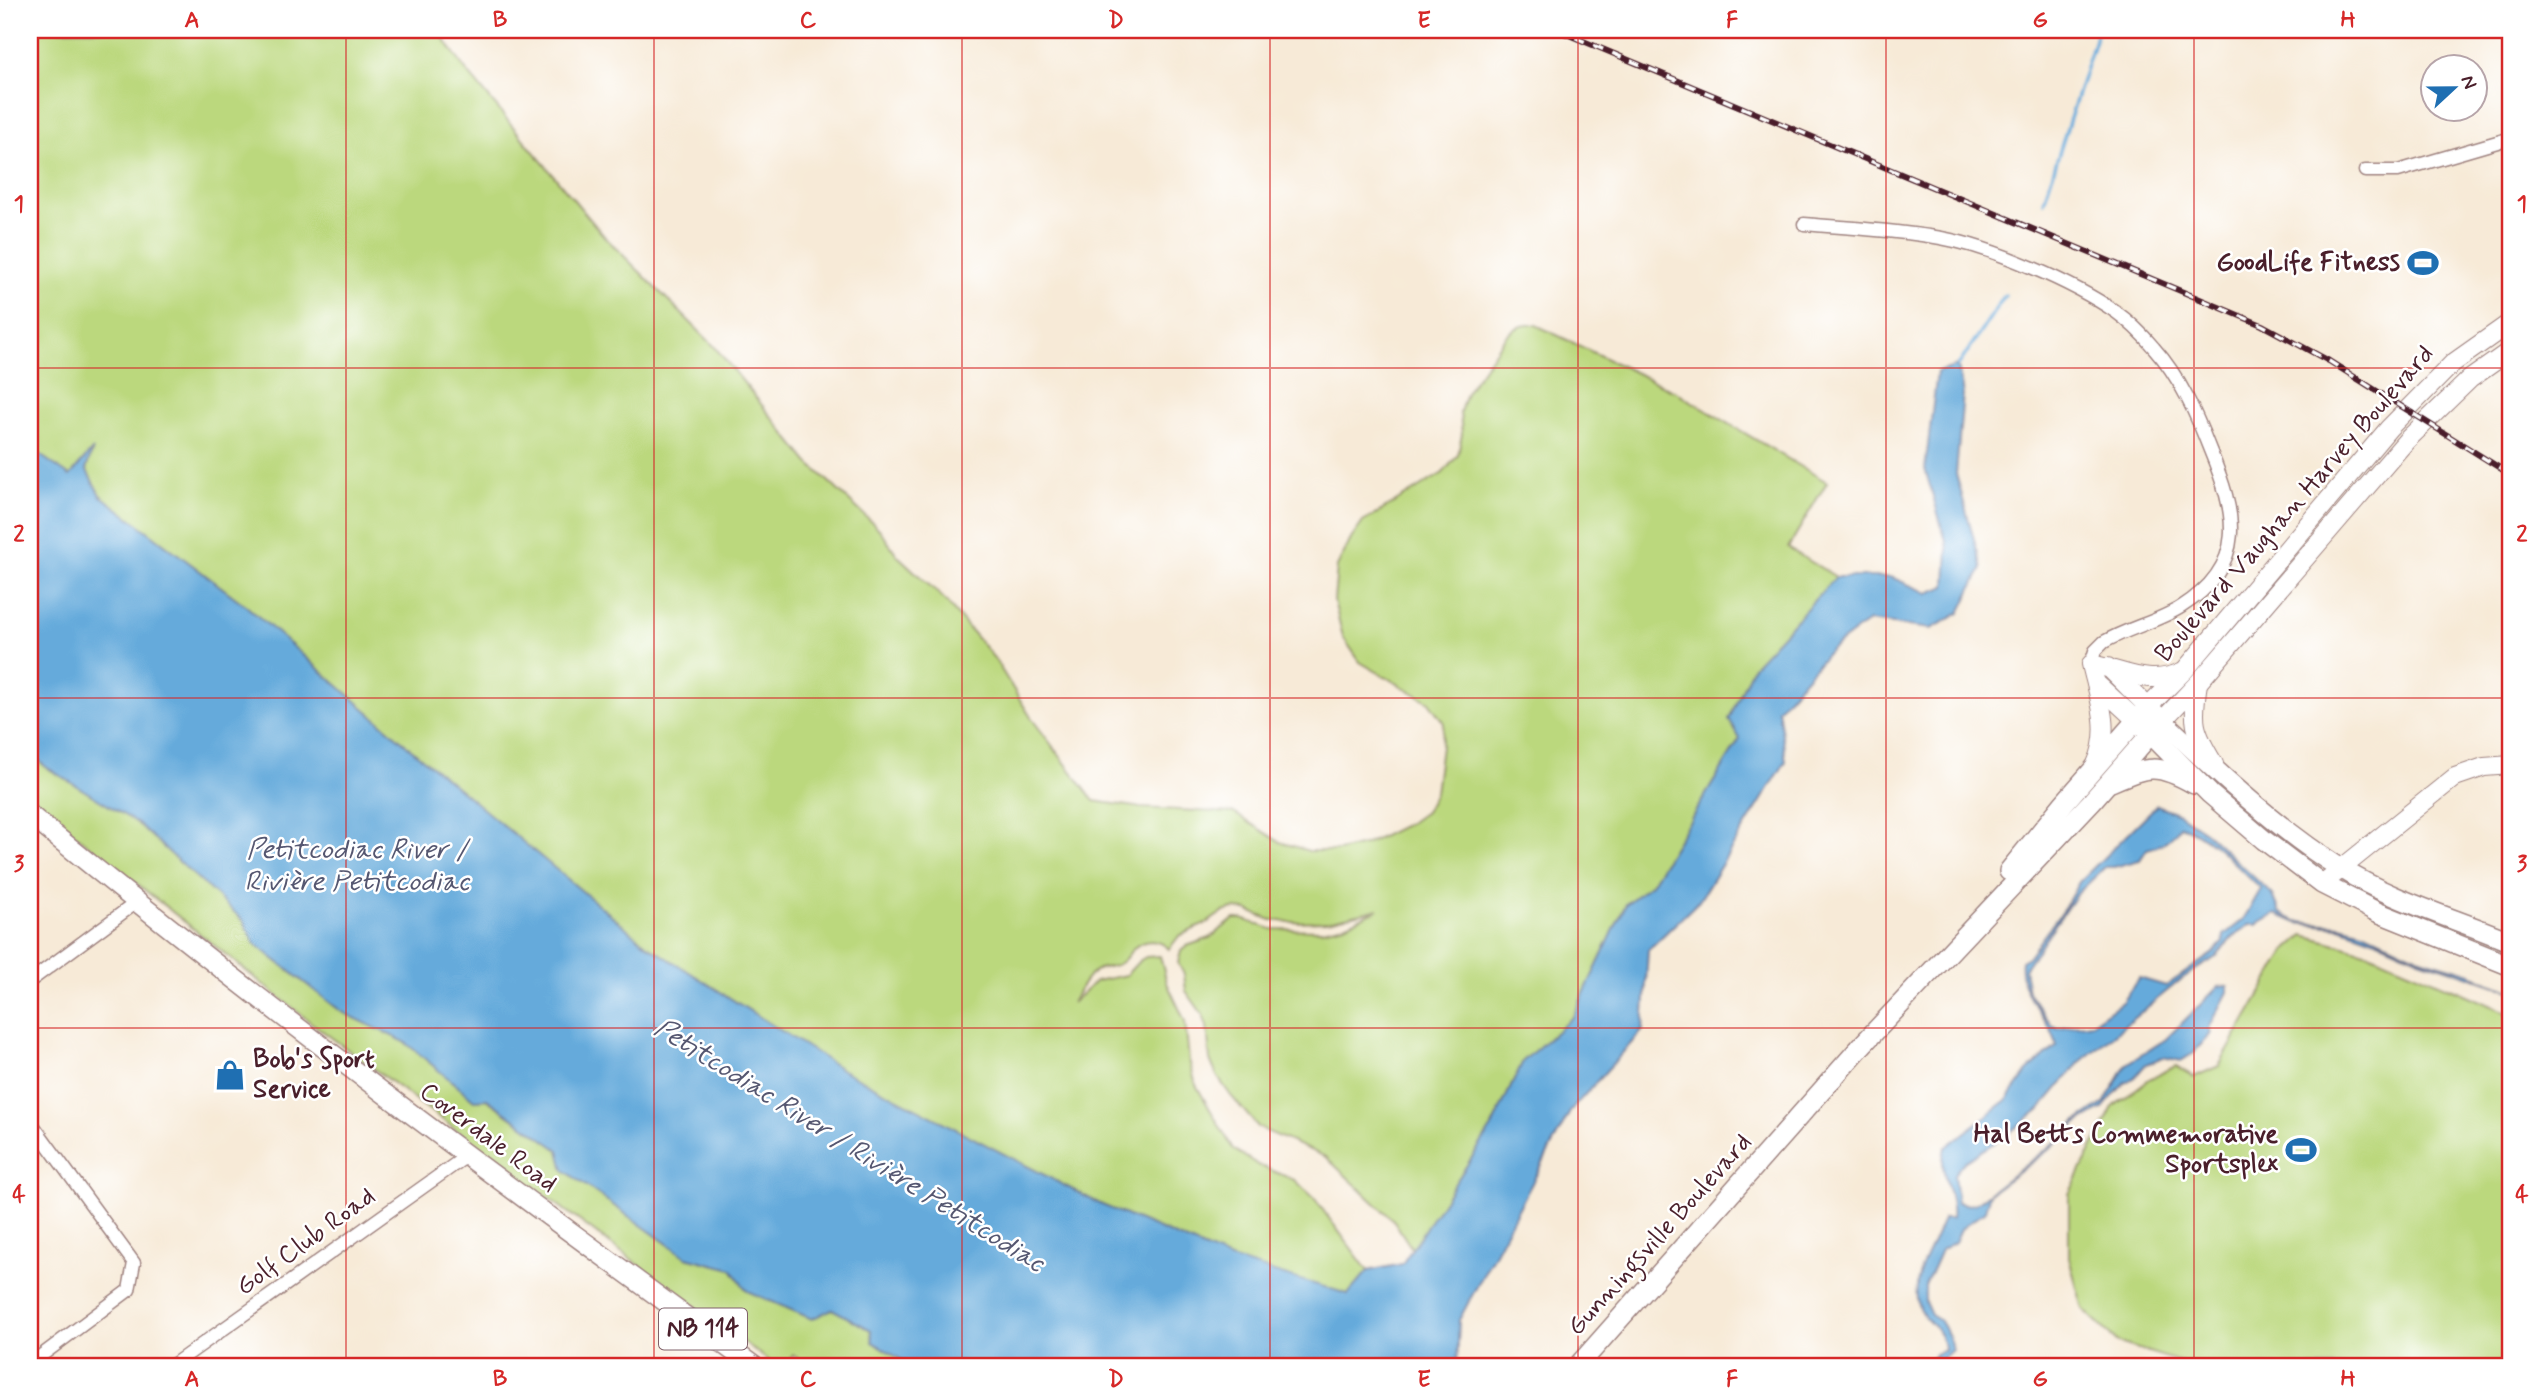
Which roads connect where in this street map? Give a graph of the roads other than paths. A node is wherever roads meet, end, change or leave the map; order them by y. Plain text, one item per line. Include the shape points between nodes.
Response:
1 (2511, 138) edge
2 (2365, 171) dead end
3 (1804, 224) dead end
4 (2511, 323) edge
5 (2511, 350) edge
6 (2100, 666) junction
7 (2191, 677) junction
8 (2096, 683) junction
9 (2154, 716) junction
10 (2511, 765) edge
11 (2218, 770) junction
12 (2100, 777) junction
13 (2210, 794) junction
14 (30, 815) edge
15 (2341, 869) junction
16 (2322, 884) junction
17 (137, 902) junction
18 (2511, 942) edge
19 (2511, 966) edge
20 (30, 981) edge
21 (30, 1121) edge
22 (1782, 1137) joint
23 (468, 1155) junction
24 (31, 1360) edge
25 (170, 1367) edge
26 (755, 1367) edge
27 (1577, 1367) edge

1 - 2 street via 2398,171
3 - 6 street via 1941,238 1996,254 2118,313 2156,350 2176,378 2205,436 2230,503 2232,535 2221,566 2198,594 2104,642 2095,651
4 - 7 main road, Boulevard Vaughan Harvey Boulevard via 2454,363 2389,428
5 - 7 main road, Boulevard Vaughan Harvey Boulevard via 2470,379 2407,440
6 - 7 main road via 2145,679
6 - 8 main road
6 - 9 main road
7 - 9 main road, Boulevard Vaughan Harvey Boulevard
7 - 11 main road via 2198,739
8 - 9 main road
8 - 12 main road via 2104,734
9 - 11 main road
9 - 12 main road, Boulevard Vaughan Harvey Boulevard
9 - 13 main road
10 - 15 main road via 2484,767 2455,777
11 - 15 main road via 2277,822
12 - 13 main road via 2152,768 2179,776
12 - 22 main road, Boulevard Vaughan Harvey Boulevard
13 - 16 main road
14 - 17 main road, Coverdale Road / NB 114
15 - 16 main road
15 - 18 main road
16 - 19 main road via 2376,912
17 - 20 street
17 - 23 main road, Coverdale Road / NB 114 via 313,1041
21 - 24 street via 134,1263 130,1290
22 - 27 main road, Gunningsville Boulevard
23 - 25 street, Golf Club Road
23 - 26 main road, Coverdale Road / NB 114

